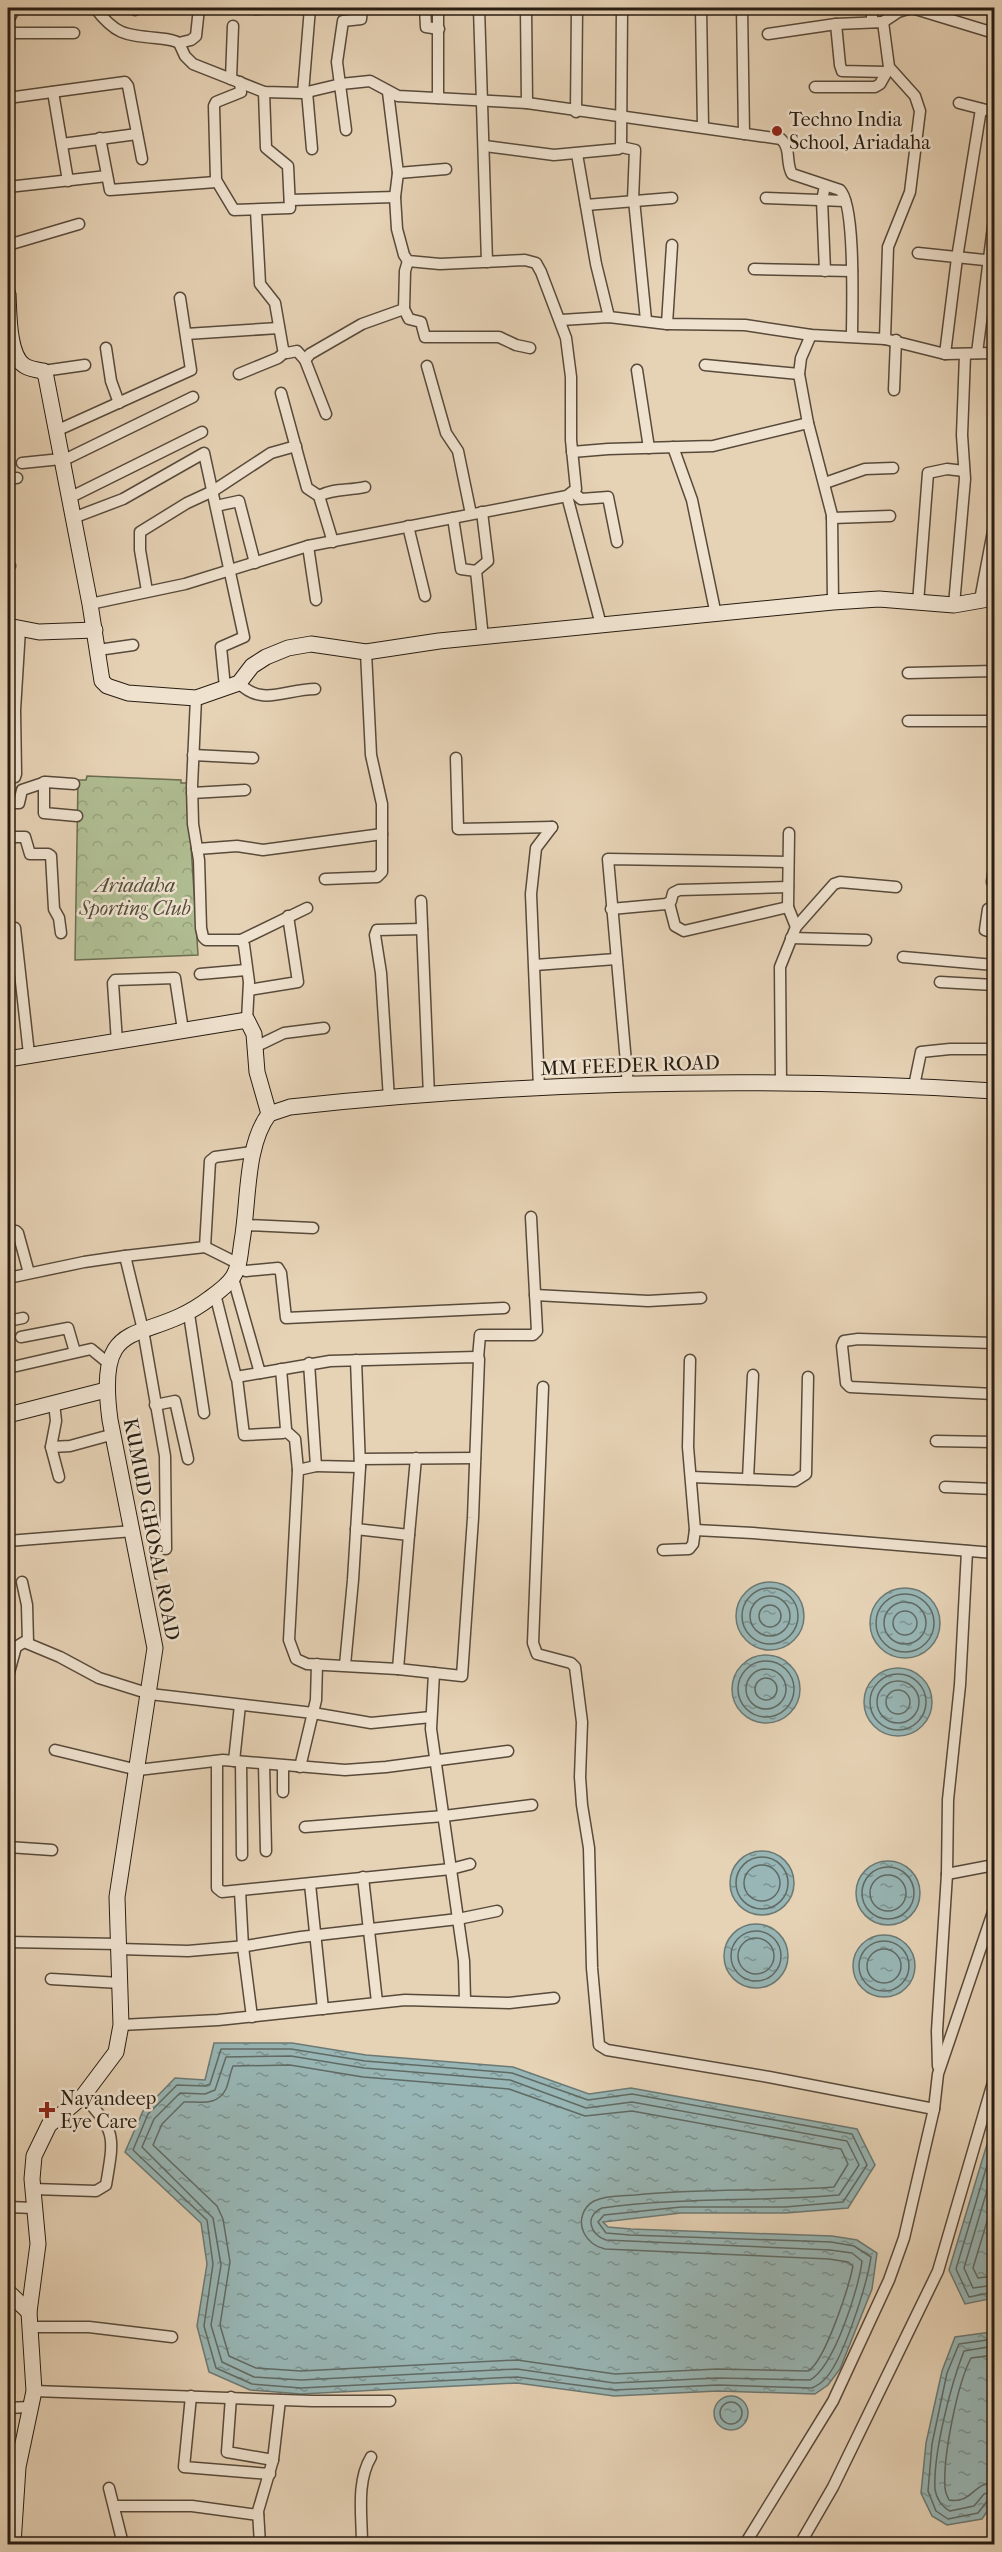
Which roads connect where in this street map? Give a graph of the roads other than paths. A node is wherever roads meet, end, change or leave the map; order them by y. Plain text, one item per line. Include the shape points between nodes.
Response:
1 (15, 8) edge
2 (95, 8) edge
3 (199, 8) edge
4 (273, 8) edge
5 (288, 8) edge
6 (310, 8) edge
7 (363, 8) edge
8 (425, 8) edge
9 (438, 8) edge
10 (479, 8) edge
11 (526, 8) edge
12 (577, 8) edge
13 (622, 8) edge
14 (701, 8) edge
15 (742, 8) edge
16 (872, 8) edge
17 (912, 8) edge
18 (255, 9) dead end
19 (8, 21) edge
20 (877, 22) junction
21 (836, 24) junction
22 (232, 26) dead end
23 (439, 29) junction
24 (8, 33) edge
25 (74, 33) dead end
26 (994, 33) edge
27 (768, 34) dead end
28 (179, 43) junction
29 (888, 70) junction
30 (236, 80) junction
31 (341, 84) junction
32 (815, 87) dead end
33 (53, 92) junction
34 (264, 92) junction
35 (305, 92) junction
36 (388, 92) junction
37 (8, 98) edge
38 (438, 98) junction
39 (482, 101) junction
40 (959, 102) dead end
41 (527, 103) junction
42 (981, 109) junction
43 (576, 112) junction
44 (994, 112) edge
45 (622, 117) junction
46 (703, 127) junction
47 (346, 130) dead end
48 (136, 134) junction
49 (744, 134) junction
50 (100, 138) junction
51 (62, 144) junction
52 (485, 146) junction
53 (621, 147) junction
54 (312, 149) dead end
55 (577, 154) junction
56 (142, 159) dead end
57 (446, 169) dead end
58 (398, 173) junction
59 (107, 176) junction
60 (68, 181) junction
61 (216, 182) junction
62 (825, 186) junction
63 (8, 187) edge
64 (395, 197) junction
65 (672, 198) dead end
66 (766, 198) dead end
67 (290, 200) junction
68 (634, 200) junction
69 (822, 200) junction
70 (845, 201) junction
71 (586, 205) junction
72 (256, 210) junction
73 (994, 219) edge
74 (79, 224) dead end
75 (8, 245) edge
76 (672, 245) dead end
77 (918, 253) dead end
78 (957, 258) junction
79 (408, 261) junction
80 (992, 261) edge
81 (488, 262) junction
82 (754, 269) dead end
83 (825, 271) junction
84 (852, 271) junction
85 (8, 294) edge
86 (180, 298) dead end
87 (404, 309) junction
88 (609, 317) junction
89 (561, 320) junction
90 (646, 320) junction
91 (667, 324) junction
92 (279, 328) junction
93 (186, 334) junction
94 (811, 335) junction
95 (852, 336) junction
96 (10, 340) edge
97 (890, 340) junction
98 (106, 348) dead end
99 (530, 348) dead end
100 (285, 352) junction
101 (977, 353) junction
102 (994, 353) edge
103 (945, 354) junction
104 (965, 355) junction
105 (305, 360) junction
106 (85, 364) dead end
107 (705, 364) dead end
108 (427, 366) dead end
109 (637, 370) dead end
110 (43, 371) junction
111 (239, 374) dead end
112 (799, 374) junction
113 (894, 390) dead end
114 (282, 393) dead end
115 (193, 397) dead end
116 (119, 403) junction
117 (326, 414) dead end
118 (808, 423) junction
119 (56, 431) junction
120 (202, 432) dead end
121 (296, 446) junction
122 (674, 447) junction
123 (649, 448) junction
124 (572, 452) junction
125 (61, 460) junction
126 (22, 463) dead end
127 (893, 468) dead end
128 (964, 471) junction
129 (825, 483) junction
130 (365, 487) dead end
131 (213, 490) junction
132 (570, 494) junction
133 (319, 496) junction
134 (69, 498) junction
135 (216, 506) junction
136 (477, 513) junction
137 (890, 516) dead end
138 (73, 518) junction
139 (453, 518) junction
140 (832, 518) junction
141 (408, 526) junction
142 (994, 526) edge
143 (333, 542) junction
144 (617, 542) dead end
145 (308, 546) junction
146 (255, 564) junction
147 (476, 571) junction
148 (229, 572) junction
149 (147, 591) junction
150 (424, 596) dead end
151 (987, 599) edge
152 (316, 600) dead end
153 (833, 602) junction
154 (918, 603) junction
155 (90, 604) junction
156 (954, 605) junction
157 (716, 615) junction
158 (601, 625) junction
159 (14, 628) edge
160 (95, 630) junction
161 (483, 638) junction
162 (133, 645) dead end
163 (98, 650) junction
164 (366, 652) junction
165 (994, 671) edge
166 (908, 673) dead end
167 (232, 685) junction
168 (315, 688) dead end
169 (196, 698) junction
170 (909, 721) dead end
171 (994, 721) edge
172 (12, 747) edge
173 (193, 755) junction
174 (253, 758) dead end
175 (456, 758) dead end
176 (8, 777) edge
177 (44, 782) junction
178 (74, 784) dead end
179 (245, 790) dead end
180 (192, 793) junction
181 (8, 803) edge
182 (77, 816) dead end
183 (789, 833) dead end
184 (382, 834) junction
185 (8, 837) edge
186 (197, 849) junction
187 (788, 862) junction
188 (994, 866) edge
189 (325, 879) dead end
190 (994, 882) edge
191 (788, 887) junction
192 (896, 887) dead end
193 (421, 901) dead end
194 (669, 903) junction
195 (788, 906) junction
196 (307, 908) dead end
197 (611, 909) junction
198 (994, 910) edge
199 (288, 916) junction
200 (796, 927) junction
201 (15, 928) dead end
202 (422, 929) junction
203 (61, 933) dead end
204 (994, 933) edge
205 (791, 938) junction
206 (241, 940) junction
207 (867, 940) dead end
208 (903, 957) dead end
209 (616, 959) junction
210 (535, 965) junction
211 (994, 965) edge
212 (246, 970) junction
213 (200, 974) dead end
214 (940, 982) dead end
215 (994, 985) edge
216 (249, 990) junction
217 (247, 1020) junction
218 (324, 1028) dead end
219 (183, 1030) junction
220 (117, 1042) junction
221 (255, 1047) junction
222 (994, 1049) edge
223 (29, 1054) junction
224 (8, 1059) edge
225 (781, 1083) junction
226 (628, 1085) junction
227 (914, 1086) junction
228 (538, 1088) junction
229 (994, 1091) edge
230 (429, 1096) junction
231 (389, 1099) junction
232 (269, 1114) junction
233 (252, 1152) junction
234 (531, 1217) dead end
235 (246, 1225) junction
236 (313, 1228) dead end
237 (8, 1233) edge
238 (205, 1247) junction
239 (125, 1256) junction
240 (29, 1273) junction
241 (235, 1273) junction
242 (8, 1278) edge
243 (215, 1294) junction
244 (535, 1295) junction
245 (701, 1298) dead end
246 (504, 1308) dead end
247 (189, 1314) junction
248 (23, 1318) dead end
249 (8, 1321) edge
250 (143, 1330) junction
251 (21, 1337) dead end
252 (994, 1343) edge
253 (75, 1352) junction
254 (478, 1358) junction
255 (356, 1360) junction
256 (690, 1360) dead end
257 (108, 1363) junction
258 (309, 1363) junction
259 (8, 1368) edge
260 (280, 1369) junction
261 (260, 1372) junction
262 (753, 1375) dead end
263 (808, 1377) dead end
264 (237, 1378) junction
265 (543, 1387) dead end
266 (106, 1390) junction
267 (994, 1394) edge
268 (54, 1402) junction
269 (155, 1405) junction
270 (204, 1413) dead end
271 (8, 1415) edge
272 (286, 1431) junction
273 (114, 1434) junction
274 (936, 1441) dead end
275 (994, 1443) edge
276 (51, 1447) junction
277 (416, 1458) junction
278 (476, 1458) junction
279 (188, 1459) dead end
280 (360, 1463) junction
281 (316, 1466) junction
282 (298, 1470) junction
283 (59, 1477) dead end
284 (691, 1477) junction
285 (748, 1479) junction
286 (945, 1487) dead end
287 (994, 1489) edge
288 (356, 1529) junction
289 (695, 1530) junction
290 (133, 1532) junction
291 (409, 1535) junction
292 (8, 1541) edge
293 (166, 1549) dead end
294 (663, 1550) dead end
295 (967, 1551) junction
296 (994, 1552) edge
297 (22, 1582) dead end
298 (8, 1639) edge
299 (24, 1643) junction
300 (317, 1664) junction
301 (345, 1665) junction
302 (398, 1669) junction
303 (434, 1673) junction
304 (8, 1676) edge
305 (150, 1694) junction
306 (240, 1706) junction
307 (313, 1713) junction
308 (431, 1717) junction
309 (55, 1750) dead end
310 (508, 1751) dead end
311 (217, 1761) junction
312 (435, 1761) junction
313 (237, 1762) junction
314 (264, 1764) junction
315 (283, 1766) junction
316 (300, 1767) junction
317 (138, 1770) junction
318 (283, 1792) dead end
319 (532, 1804) dead end
320 (444, 1816) junction
321 (305, 1827) dead end
322 (8, 1847) edge
323 (52, 1850) dead end
324 (266, 1851) dead end
325 (242, 1855) dead end
326 (471, 1864) dead end
327 (994, 1865) edge
328 (451, 1869) junction
329 (947, 1874) junction
330 (363, 1877) junction
331 (310, 1884) junction
332 (240, 1891) junction
333 (994, 1909) edge
334 (497, 1911) dead end
335 (458, 1920) junction
336 (370, 1930) junction
337 (315, 1935) junction
338 (8, 1942) edge
339 (119, 1947) junction
340 (243, 1947) junction
341 (51, 1979) dead end
342 (120, 1983) junction
343 (554, 1998) dead end
344 (465, 2001) junction
345 (377, 2002) junction
346 (323, 2009) junction
347 (252, 2016) junction
348 (121, 2025) junction
349 (938, 2074) junction
350 (994, 2079) edge
351 (82, 2096) junction
352 (934, 2109) junction
353 (33, 2189) junction
354 (8, 2207) edge
355 (34, 2208) junction
356 (8, 2292) edge
357 (30, 2320) junction
358 (172, 2337) dead end
359 (34, 2391) junction
360 (191, 2396) junction
361 (231, 2397) junction
362 (280, 2400) junction
363 (390, 2401) dead end
364 (29, 2407) junction
365 (8, 2408) edge
366 (371, 2457) dead end
367 (273, 2460) junction
368 (270, 2474) junction
369 (110, 2488) dead end
370 (11, 2503) edge
371 (114, 2506) junction
372 (258, 2515) junction
373 (13, 2544) edge
374 (123, 2544) edge
375 (260, 2544) edge
376 (362, 2544) edge
377 (745, 2544) edge
378 (800, 2544) edge

1 - 19 street
2 - 28 street via 107,24 122,32
3 - 28 street via 196,36
4 - 18 street
5 - 6 street
6 - 35 street
7 - 31 street via 361,19 343,21 337,60
8 - 23 street via 426,27
9 - 23 street
10 - 39 street
11 - 41 street
12 - 43 street
13 - 45 street
14 - 46 street
15 - 49 street
16 - 20 street
17 - 20 street
17 - 26 street
20 - 21 street
20 - 29 street
21 - 27 street
21 - 29 street via 842,71
22 - 30 street
23 - 38 street
24 - 25 street
28 - 30 street via 189,62
29 - 32 street via 875,87
29 - 97 street via 915,96 920,111 910,192 888,247
30 - 34 street
30 - 61 street via 241,92 214,106
31 - 35 street
31 - 36 street via 370,81
31 - 47 street
33 - 37 street
33 - 48 street via 125,82 129,86
33 - 51 street
34 - 35 street
34 - 67 street via 266,148 288,166
35 - 54 street
36 - 38 street
36 - 58 street
38 - 39 street
39 - 41 street
39 - 52 street
40 - 42 street
41 - 43 street
42 - 44 street
42 - 78 street
43 - 45 street
45 - 46 street
45 - 53 street
46 - 49 street
48 - 50 street
48 - 56 street
49 - 62 street via 781,140 788,148 792,174
50 - 51 street
50 - 59 street
51 - 60 street
52 - 55 street
52 - 81 street
53 - 55 street
53 - 68 street via 635,150
55 - 71 street
57 - 58 street
58 - 64 street
59 - 60 street
59 - 61 street via 113,191
60 - 63 street
61 - 72 street via 232,209
62 - 69 street
62 - 70 street via 842,191
64 - 67 street
64 - 79 street via 398,231
65 - 68 street
66 - 69 street
67 - 72 street via 288,209
68 - 71 street
68 - 90 street
69 - 70 street
69 - 83 street
70 - 84 street
71 - 88 street
72 - 92 street via 261,284 275,303
73 - 80 street
74 - 75 street
76 - 91 street
77 - 78 street
78 - 80 street
78 - 103 street
79 - 81 street
79 - 87 street
80 - 101 street
81 - 89 street via 536,263
82 - 83 street
83 - 84 street
84 - 95 street
85 - 96 street
86 - 93 street
87 - 99 street via 409,319 421,321 425,337 499,337
87 - 105 street via 362,324
88 - 89 street
88 - 90 street
89 - 124 street via 570,369
90 - 91 street
91 - 94 street via 745,325
92 - 93 street
92 - 100 street
93 - 116 street via 191,369
94 - 95 street
94 - 112 street
95 - 97 street
96 - 110 street via 22,364
97 - 103 street
97 - 113 street
98 - 116 street
100 - 105 street via 297,351
100 - 111 street
101 - 102 street
101 - 104 street
103 - 104 street
104 - 128 street
105 - 117 street
106 - 110 street
107 - 112 street
108 - 136 street via 446,433 458,451
109 - 123 street
110 - 119 street
112 - 118 street
114 - 121 street
115 - 125 street
116 - 119 street
118 - 122 street via 713,446
118 - 129 street
119 - 125 street
120 - 134 street
121 - 131 street via 271,453
121 - 133 street via 307,488
122 - 123 street
122 - 157 street via 692,500
123 - 124 street
124 - 132 street via 577,481
125 - 126 street
125 - 134 street
127 - 129 street via 865,469
128 - 154 street via 928,472
128 - 156 street
129 - 140 street
130 - 133 street via 333,489
131 - 135 street
131 - 138 street via 204,453 123,499
131 - 149 street via 140,532
132 - 136 street
132 - 144 street via 581,499 608,497
132 - 158 street
133 - 143 street
134 - 138 street
135 - 146 street via 239,501
135 - 148 street
136 - 139 street
136 - 147 street via 488,561
137 - 140 street
138 - 155 street
139 - 141 street
139 - 147 street via 460,568
140 - 153 street
141 - 143 street
141 - 150 street
142 - 151 street
143 - 145 street
145 - 146 street
145 - 152 street
146 - 148 street
147 - 161 street
148 - 149 street
148 - 167 street via 244,637 221,647
149 - 155 street
151 - 156 street
153 - 154 street via 879,599
153 - 157 street
154 - 156 street
155 - 160 street
157 - 158 street
158 - 161 street
159 - 160 street via 39,632
159 - 172 street
160 - 163 street
161 - 164 street
162 - 163 street
163 - 169 street via 102,681 107,686 135,694
164 - 167 street via 320,645 288,648 258,662
164 - 184 street via 371,755 382,804
165 - 166 street
167 - 168 street via 270,695
167 - 169 street
169 - 173 street
170 - 171 street
172 - 176 street via 16,774
173 - 174 street
173 - 180 street
175 - 210 street via 458,829 552,827 536,848 531,894
177 - 178 street
177 - 181 street via 22,790 19,802
177 - 182 street via 44,813
179 - 180 street
180 - 186 street
183 - 187 street
184 - 186 street via 259,851 237,846
184 - 189 street via 381,875
185 - 203 street via 26,837 30,854 51,856 54,909
186 - 206 street via 202,937
187 - 191 street
187 - 197 street via 611,857 607,862
188 - 190 street
191 - 194 street via 678,890
191 - 195 street
192 - 200 street via 834,884
193 - 202 street
194 - 195 street via 675,926 684,931
194 - 197 street
195 - 200 street
196 - 199 street
197 - 209 street
198 - 204 street via 988,909 984,926
199 - 206 street
199 - 216 street via 298,982
200 - 205 street
201 - 223 street
202 - 230 street
202 - 231 street via 377,930 375,935
205 - 207 street
205 - 225 street via 780,967
206 - 212 street
208 - 211 street
209 - 210 street
209 - 226 street
210 - 228 street
212 - 213 street
212 - 216 street
214 - 215 street
216 - 217 street
217 - 219 street
217 - 221 street
218 - 221 street via 284,1033
219 - 220 street
219 - 220 street via 175,978 115,980
220 - 223 street
221 - 232 street via 256,1072
222 - 227 street via 925,1050 919,1056
223 - 224 street
225 - 226 street, MM FEEDER ROAD
225 - 227 street, MM FEEDER ROAD
226 - 228 street, MM FEEDER ROAD
227 - 229 street, MM FEEDER ROAD
228 - 230 street, MM FEEDER ROAD
230 - 231 street, MM FEEDER ROAD
231 - 232 street, MM FEEDER ROAD via 290,1107
232 - 233 street
233 - 235 street
233 - 238 street via 210,1161
234 - 244 street
235 - 236 street
235 - 241 street
237 - 240 street via 18,1233
238 - 239 street
238 - 241 street via 237,1263
239 - 240 street
239 - 250 street
240 - 242 street
241 - 243 street
241 - 246 street via 279,1269 286,1318
241 - 261 street
243 - 247 street
243 - 264 street
244 - 245 street via 648,1301
244 - 254 street via 536,1333 479,1336
247 - 250 street
247 - 270 street
248 - 249 street
250 - 257 street via 122,1340
250 - 269 street
251 - 253 street via 68,1328
252 - 267 street via 858,1339 844,1341 843,1346 846,1383 850,1387
253 - 257 street via 91,1349
253 - 259 street
254 - 255 street
254 - 278 street
255 - 258 street
255 - 280 street
256 - 284 street
257 - 266 street, KUMUD GHOSAL ROAD
258 - 260 street
258 - 281 street
260 - 261 street
260 - 272 street
261 - 264 street
262 - 285 street
263 - 285 street via 806,1474 795,1481
264 - 272 street via 244,1435
265 - 352 street via 533,1643 537,1654 571,1663 576,1675 582,1722 580,1778 589,1848 592,1968 599,2044 607,2050
266 - 268 street
266 - 273 street, KUMUD GHOSAL ROAD
268 - 271 street
268 - 276 street via 56,1421
269 - 279 street via 175,1401
269 - 293 street via 165,1456
272 - 282 street via 295,1439
273 - 276 street
273 - 290 street, KUMUD GHOSAL ROAD
274 - 275 street
276 - 283 street
277 - 278 street
277 - 280 street
277 - 291 street
278 - 303 street via 464,1674 457,1677
280 - 281 street
280 - 288 street
281 - 282 street
282 - 300 street via 289,1640 296,1659
284 - 285 street
284 - 289 street
286 - 287 street
288 - 291 street
288 - 301 street
289 - 294 street via 689,1549
289 - 295 street
290 - 292 street
290 - 305 street, KUMUD GHOSAL ROAD via 155,1642
291 - 302 street
295 - 296 street
295 - 329 street via 960,1685 948,1800
297 - 299 street via 27,1605
298 - 299 street
299 - 304 street
299 - 305 street via 99,1678
300 - 301 street
300 - 307 street
301 - 302 street
302 - 303 street
303 - 308 street
305 - 306 street
305 - 317 street, KUMUD GHOSAL ROAD
306 - 307 street
306 - 313 street
307 - 308 street via 370,1723
307 - 316 street
308 - 312 street
309 - 317 street
310 - 312 street
311 - 313 street
311 - 317 street
311 - 332 street via 217,1888 222,1892
312 - 316 street via 345,1770
312 - 320 street
313 - 314 street
313 - 325 street
314 - 315 street
314 - 324 street
315 - 316 street
315 - 318 street
317 - 339 street, KUMUD GHOSAL ROAD via 117,1897
319 - 320 street
320 - 321 street
320 - 328 street
322 - 323 street
326 - 328 street
327 - 329 street
328 - 330 street
328 - 335 street
329 - 349 street via 937,2020
330 - 331 street
330 - 336 street
331 - 332 street
331 - 337 street
332 - 340 street
333 - 349 street
334 - 335 street
335 - 336 street
335 - 344 street
336 - 337 street
336 - 345 street
337 - 340 street
337 - 346 street
338 - 339 street
339 - 340 street via 188,1951
339 - 342 street, KUMUD GHOSAL ROAD
340 - 347 street
341 - 342 street
342 - 348 street, KUMUD GHOSAL ROAD
343 - 344 street via 509,2003
344 - 345 street
345 - 346 street
346 - 347 street
347 - 348 street
348 - 351 street, KUMUD GHOSAL ROAD via 113,2059
349 - 352 street
350 - 378 street via 938,2271 833,2487
351 - 353 street, KUMUD GHOSAL ROAD via 49,2125 36,2147
351 - 353 street via 103,2118 113,2141 106,2186 96,2191
352 - 377 street via 904,2238 873,2317 833,2401
353 - 355 street, KUMUD GHOSAL ROAD
354 - 355 street
355 - 357 street, KUMUD GHOSAL ROAD via 38,2244
356 - 357 street
357 - 358 street
357 - 359 street, KUMUD GHOSAL ROAD
359 - 360 street
359 - 364 street
360 - 361 street
360 - 368 street via 184,2467
361 - 362 street
361 - 367 street via 227,2452
362 - 363 street
362 - 367 street
364 - 365 street
364 - 370 street
366 - 376 street via 362,2482
367 - 368 street
368 - 372 street
369 - 371 street
370 - 373 street
371 - 372 street via 192,2506
371 - 374 street
372 - 375 street

